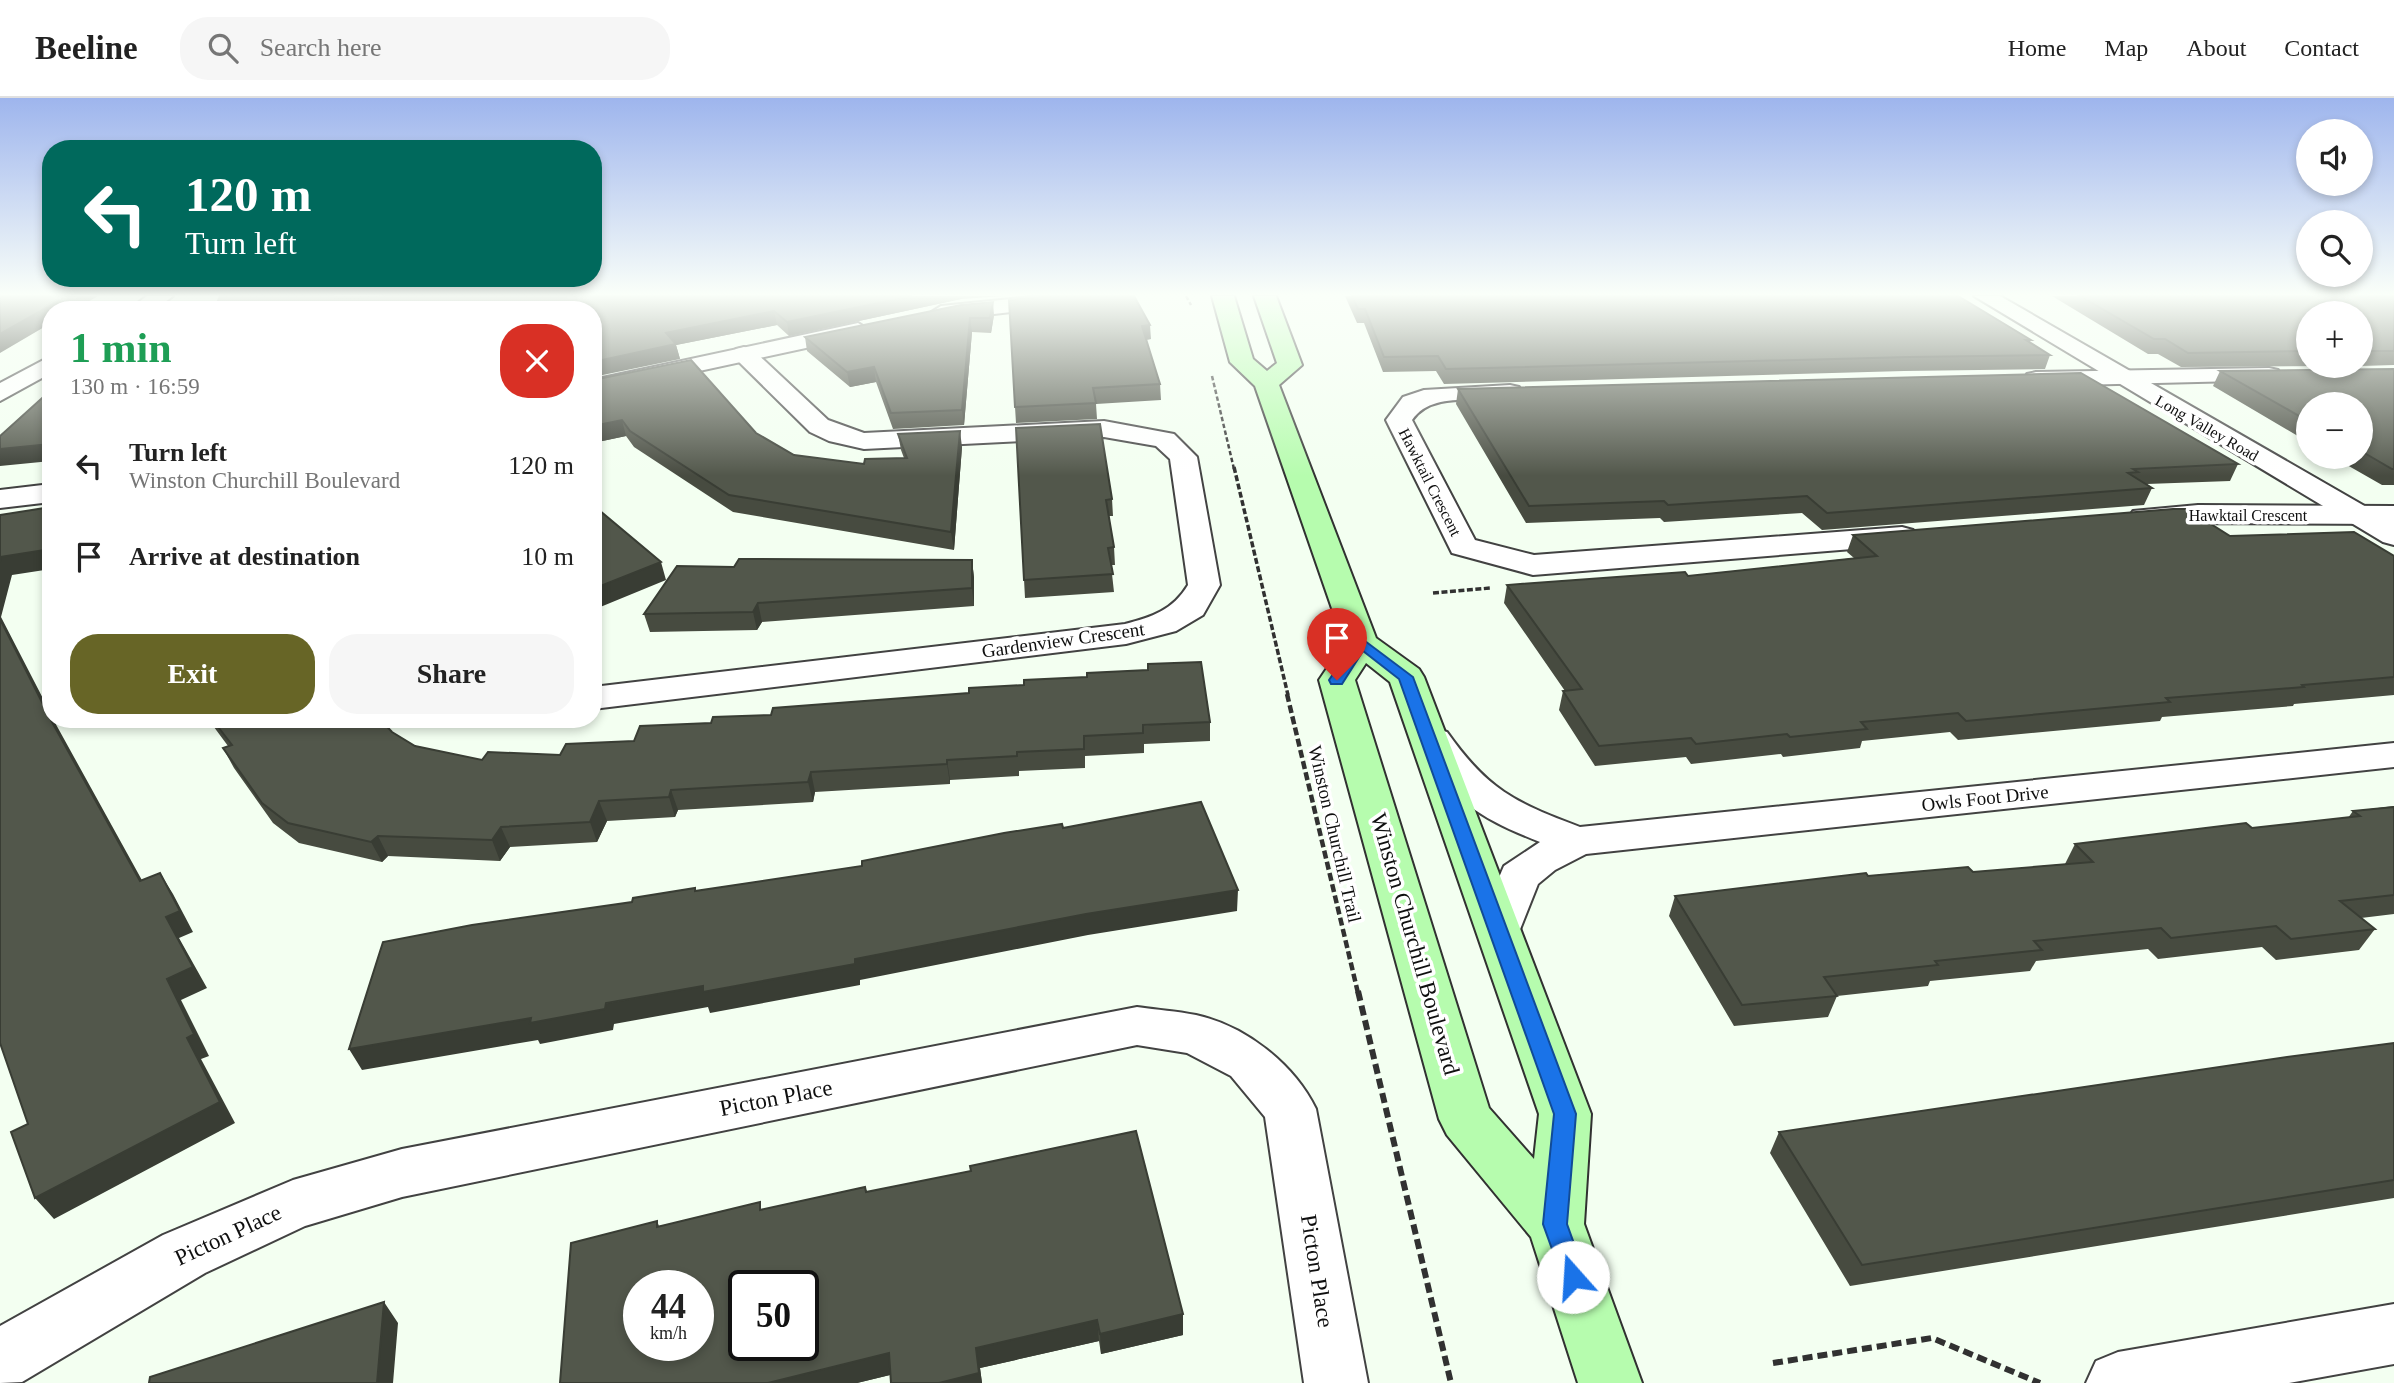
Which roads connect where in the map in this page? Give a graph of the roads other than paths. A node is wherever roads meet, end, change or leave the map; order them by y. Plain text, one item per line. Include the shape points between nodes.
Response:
1 (735, 356) edge
2 (746, 356) edge
3 (1240, 356) edge
4 (1287, 356) edge
5 (2083, 356) edge
6 (42, 368) edge
7 (2289, 374) edge
8 (2118, 377) junction
9 (2010, 379) edge
10 (1266, 383) junction
11 (602, 385) edge
12 (1538, 391) edge
13 (0, 393) edge
14 (42, 494) edge
15 (0, 499) edge
16 (2394, 515) edge
17 (2355, 516) junction
18 (2118, 519) edge
19 (1934, 533) edge
20 (2394, 536) edge
21 (1361, 643) junction
22 (602, 697) edge
23 (1424, 729) junction
24 (2394, 755) edge
25 (1577, 841) junction
26 (1499, 930) junction
27 (1555, 1224) junction
28 (2394, 1334) edge
29 (0, 1360) edge
30 (1336, 1383) edge
31 (1610, 1383) edge
32 (2118, 1383) edge

1 - 11 street
2 - 22 street, Gardenview Crescent via 819,426 864,441 1104,429 1165,440 1183,457 1204,584 1191,608 1164,624 1126,634
3 - 10 main road
4 - 10 main road via 1290,365
5 - 8 street, Long Valley Road
6 - 13 street
7 - 8 street
8 - 9 street
8 - 17 street, Long Valley Road
10 - 21 main road
12 - 19 street, Hawktail Crescent via 1433,395 1412,402 1399,420 1464,546 1533,565
14 - 15 street
16 - 17 street, Hawktail Crescent
17 - 18 street, Hawktail Crescent via 2198,514
17 - 20 street, Long Valley Road
21 - 23 main road, Winston Churchill Boulevard via 1406,677
21 - 27 main road, Winston Churchill Boulevard via 1337,680 1466,1119
23 - 25 street, Owls Foot Drive via 1465,783 1520,820
23 - 26 main road, Winston Churchill Boulevard
24 - 25 street, Owls Foot Drive
25 - 26 street, Owls Foot Drive via 1519,877
26 - 27 main road, Winston Churchill Boulevard via 1565,1114
27 - 31 main road, Winston Churchill Boulevard
28 - 32 street
29 - 30 street, Picton Place via 184,1254 293,1205 402,1173 1137,1026 1197,1035 1249,1062 1290,1109

